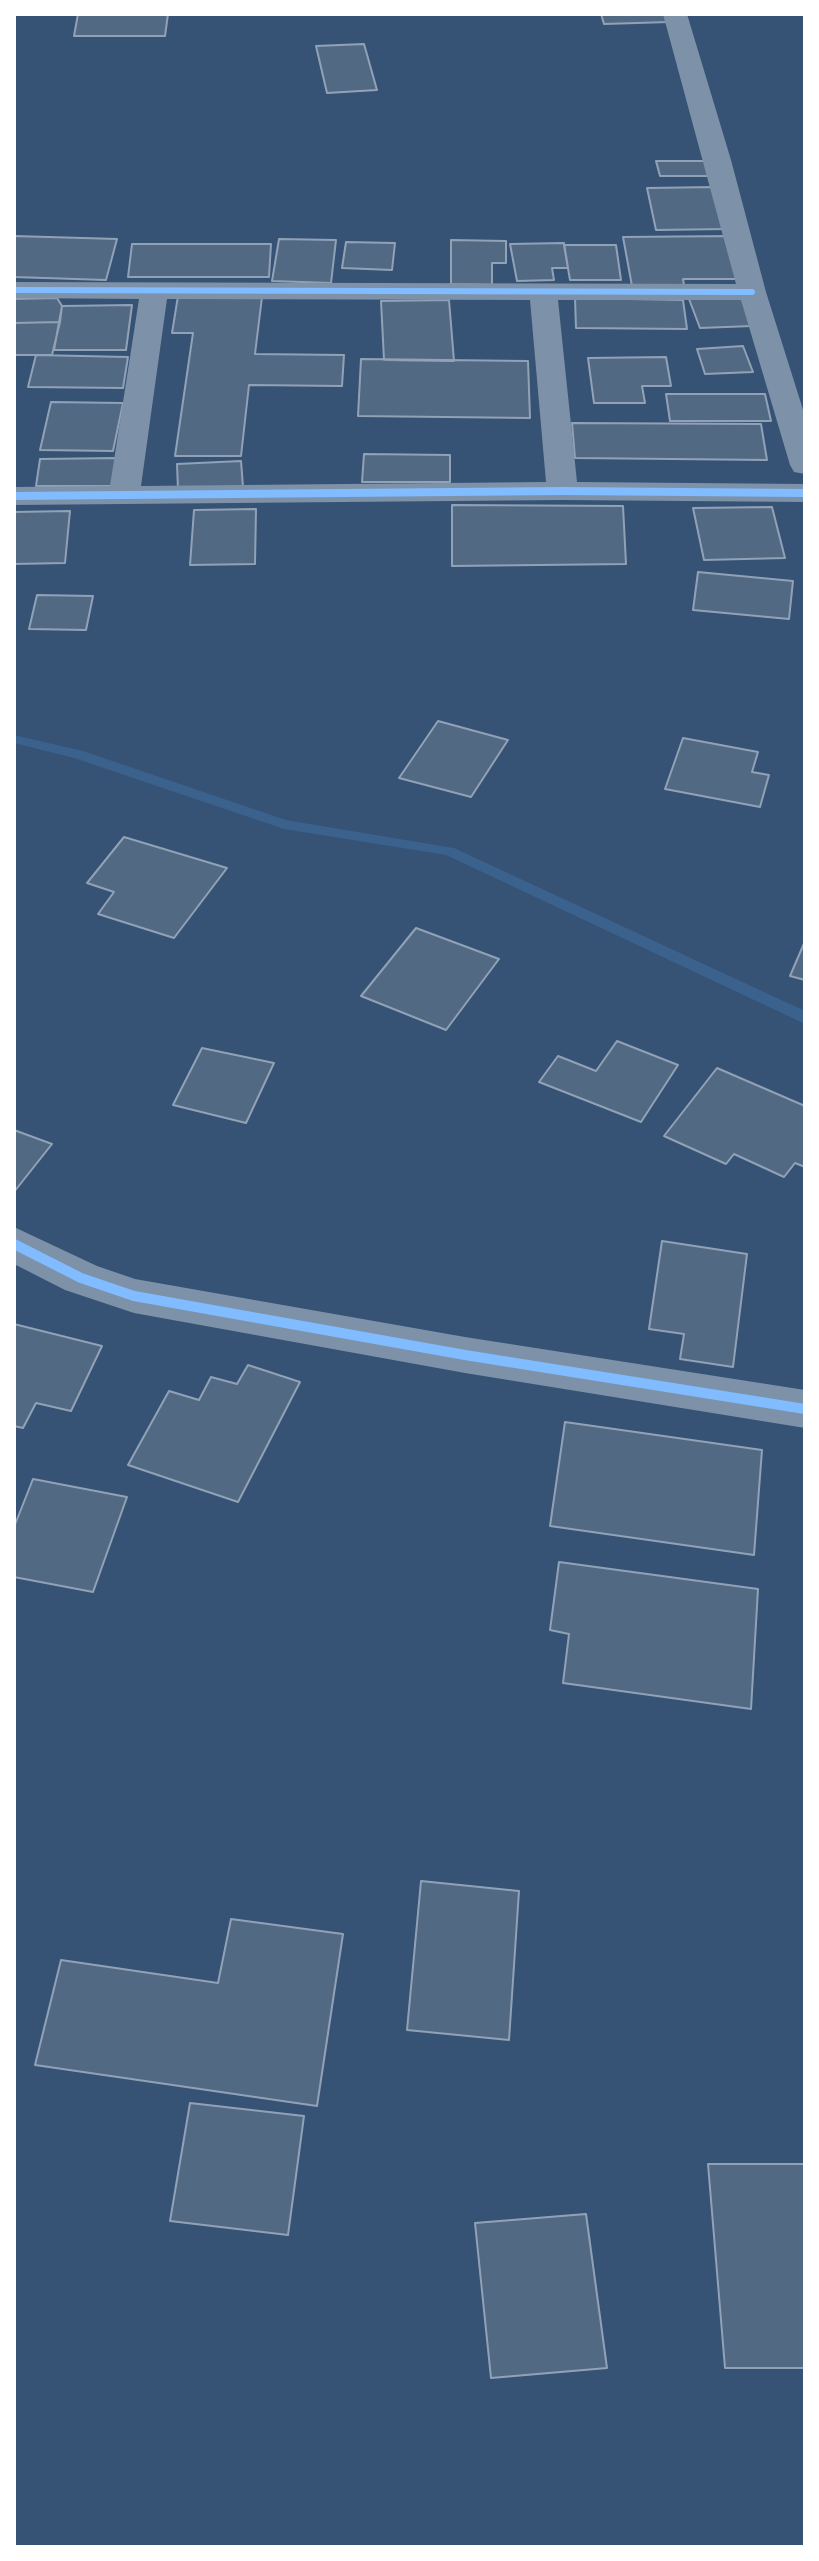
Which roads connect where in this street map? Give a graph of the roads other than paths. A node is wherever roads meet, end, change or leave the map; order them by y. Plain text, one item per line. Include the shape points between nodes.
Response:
1 (675, 14) edge
2 (154, 289) junction
3 (14, 290) edge
4 (543, 291) junction
5 (752, 292) junction
6 (805, 465) edge
7 (562, 491) junction
8 (805, 493) edge
9 (14, 496) edge
10 (124, 497) junction
11 (14, 1244) edge
12 (805, 1409) edge

1 - 5 street
2 - 3 street
2 - 4 street
2 - 10 street
4 - 5 street
4 - 7 street
5 - 6 street
7 - 8 street
7 - 10 street
9 - 10 street
11 - 12 street via 81,1278 134,1296

